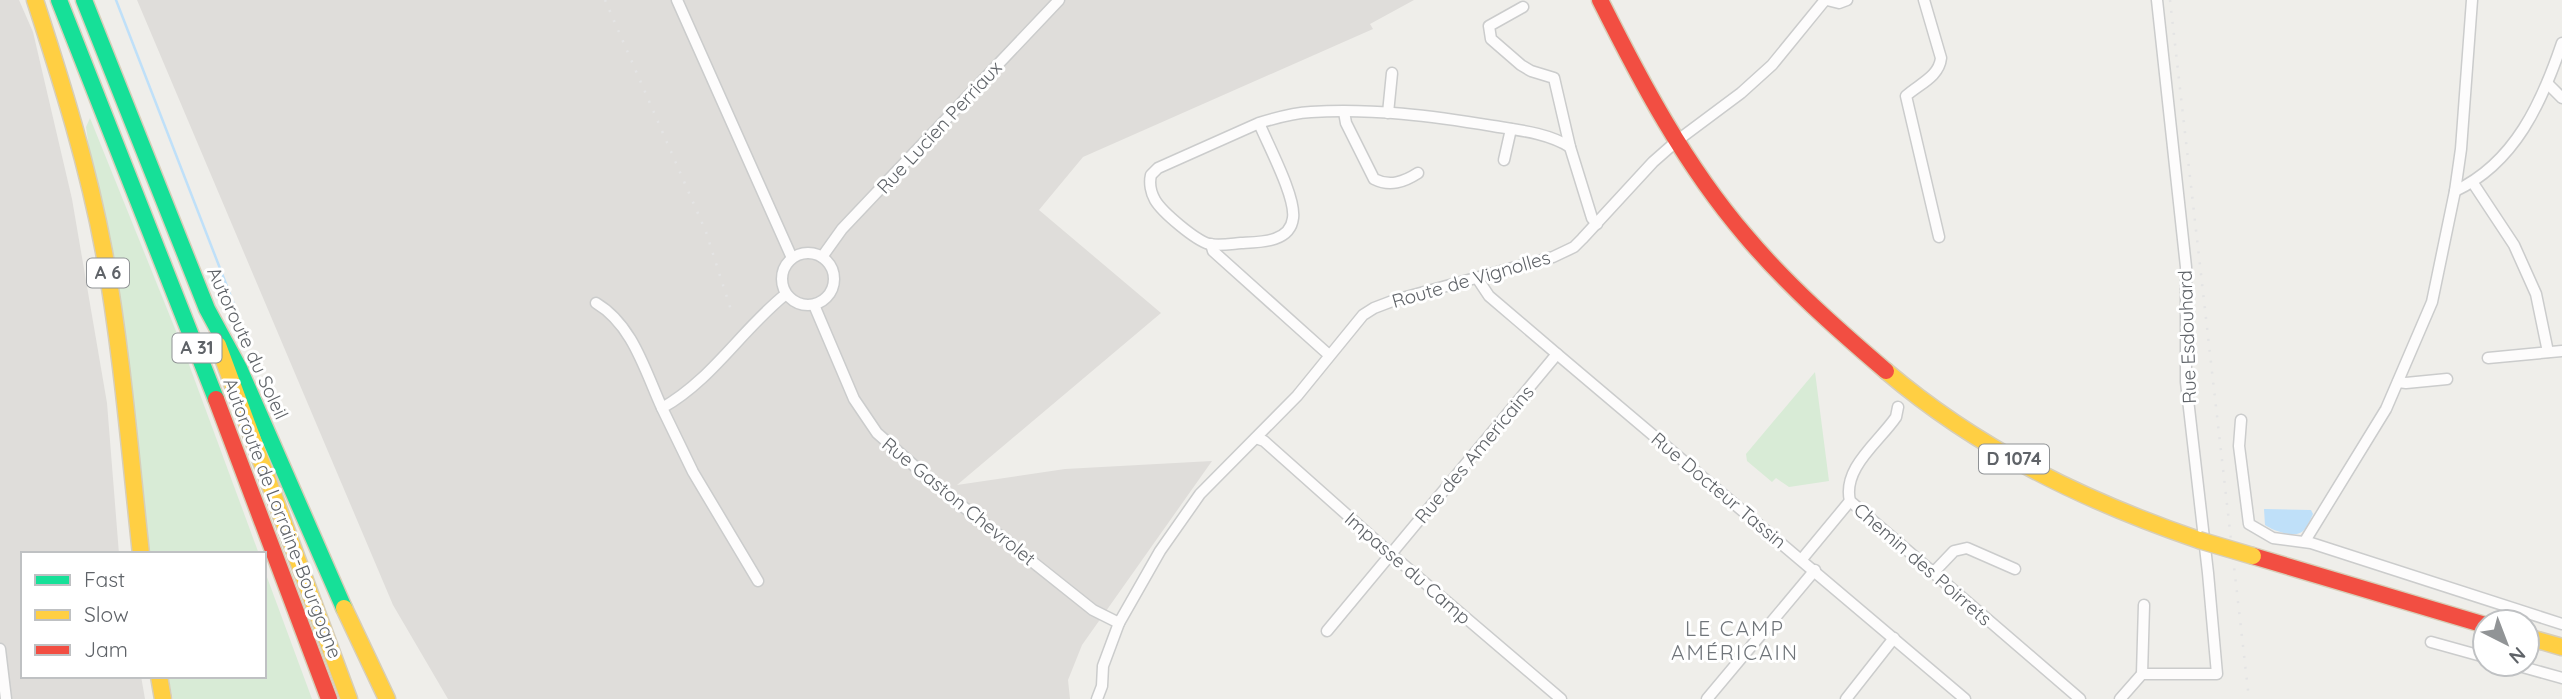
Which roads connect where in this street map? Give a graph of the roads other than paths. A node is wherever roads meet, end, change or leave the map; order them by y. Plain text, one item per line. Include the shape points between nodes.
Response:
1 (36, 0) edge
2 (59, 0) edge
3 (84, 0) edge
4 (677, 0) edge
5 (1059, 0) edge
6 (1601, 0) edge
7 (1826, 0) edge
8 (1847, 0) edge
9 (1924, 0) edge
10 (2157, 0) edge
11 (2472, 0) edge
12 (1522, 7) dead end
13 (2562, 43) edge
14 (1392, 72) dead end
15 (2549, 84) junction
16 (2562, 98) edge
17 (1344, 112) junction
18 (1388, 113) junction
19 (1259, 124) junction
20 (1511, 128) junction
21 (1682, 137) junction
22 (1570, 147) junction
23 (1504, 160) dead end
24 (1418, 173) dead end
25 (2473, 183) junction
26 (2455, 191) junction
27 (1597, 224) junction
28 (1939, 237) dead end
29 (1210, 244) junction
30 (822, 257) junction
31 (792, 258) junction
32 (1477, 278) junction
33 (786, 294) junction
34 (596, 303) dead end
35 (814, 304) junction
36 (207, 309) junction
37 (2562, 351) edge
38 (2548, 352) junction
39 (1557, 354) junction
40 (1329, 355) junction
41 (2488, 358) dead end
42 (2447, 379) dead end
43 (2398, 382) junction
44 (1898, 407) dead end
45 (662, 408) junction
46 (2241, 420) dead end
47 (1256, 438) junction
48 (1850, 501) junction
49 (2305, 541) junction
50 (141, 552) edge
51 (1391, 554) junction
52 (1801, 559) junction
53 (2015, 569) dead end
54 (1815, 570) junction
55 (1933, 573) junction
56 (758, 581) dead end
57 (2144, 604) dead end
58 (1121, 621) junction
59 (2471, 621) edge
60 (2562, 624) edge
61 (1327, 631) dead end
62 (1895, 638) junction
63 (2541, 641) edge
64 (2431, 642) dead end
65 (2562, 647) edge
66 (0, 649) edge
67 (2471, 653) edge
68 (2541, 672) edge
69 (2142, 674) junction
70 (159, 678) edge
71 (2562, 678) edge
72 (1846, 698) edge
73 (6, 699) edge
74 (163, 699) edge
75 (328, 699) edge
76 (349, 699) edge
77 (387, 699) edge
78 (1097, 699) edge
79 (1561, 699) edge
80 (1707, 699) edge
81 (1965, 699) edge
82 (2080, 699) edge
83 (2120, 699) edge

1 - 50 main road, A 6 via 74,123 103,245
2 - 75 main road, Autoroute de Lorraine-Bourgogne / A 31 via 214,392
3 - 36 main road, Autoroute du Soleil
4 - 31 street
5 - 30 street, Rue Lucien Perriaux via 842,229
6 - 21 main road, D 1074 via 1621,44
7 - 8 street
7 - 21 street, Route de Vignolles via 1772,65
9 - 28 street via 1940,66 1906,96
10 - 69 street, Rue Esdouhard via 2186,267 2186,382 2217,674
11 - 26 street
12 - 22 street via 1489,26 1488,34 1521,65 1554,78
13 - 15 street
14 - 18 street
15 - 16 street
15 - 25 street via 2519,137
17 - 18 street
17 - 19 street via 1309,112
17 - 24 street via 1374,179 1394,183
18 - 20 street
19 - 29 street via 1291,198 1291,227 1265,241
19 - 29 street via 1151,174 1156,202
20 - 22 street
20 - 23 street
21 - 27 street, Route de Vignolles
21 - 59 main road, D 1074, bridge via 1743,232 1766,259 1906,388 1983,443 2099,502 2199,540
22 - 27 street
25 - 26 street
25 - 38 street via 2514,245 2536,294
26 - 43 street via 2432,302
27 - 32 street, Route de Vignolles via 1574,247 1553,257
29 - 40 street
30 - 31 street via 807,253
30 - 35 street via 834,279 829,295
31 - 33 street via 783,271
32 - 39 street, Rue Docteur Tassin via 1489,296
32 - 40 street, Route de Vignolles via 1388,302 1363,315
33 - 35 street via 798,303
33 - 45 street via 700,381
34 - 45 street via 613,314 630,336
35 - 58 street, Rue Gaston Chevrolet via 854,399 877,433 1093,610
36 - 76 main road, Autoroute de Lorraine-Bourgogne / A 31 via 226,373
36 - 77 main road, Autoroute du Soleil via 239,368
37 - 38 street
38 - 41 street
39 - 51 street, Rue des Americains
39 - 52 street, Rue Docteur Tassin
40 - 47 street, Route de Vignolles
42 - 43 street
43 - 49 street
44 - 48 street, Chemin des Poirrets via 1888,429 1853,471
45 - 56 street via 693,472
46 - 49 street via 2239,446 2249,524 2273,538
47 - 51 street, Impasse du Camp
47 - 58 street, Route de Vignolles via 1189,508
48 - 52 street
48 - 55 street, Chemin des Poirrets
49 - 60 street
51 - 61 street, Rue des Americains
51 - 79 street, Impasse du Camp
52 - 54 street, Rue Docteur Tassin
53 - 55 street via 1960,548
54 - 62 street, Rue Docteur Tassin
54 - 80 street
55 - 82 street, Chemin des Poirrets
57 - 69 street
58 - 78 street, Route de Vignolles via 1103,666
62 - 72 street
62 - 81 street, Rue Docteur Tassin
63 - 65 main road
64 - 67 street
66 - 73 street
68 - 71 street
69 - 83 street
70 - 74 main road

